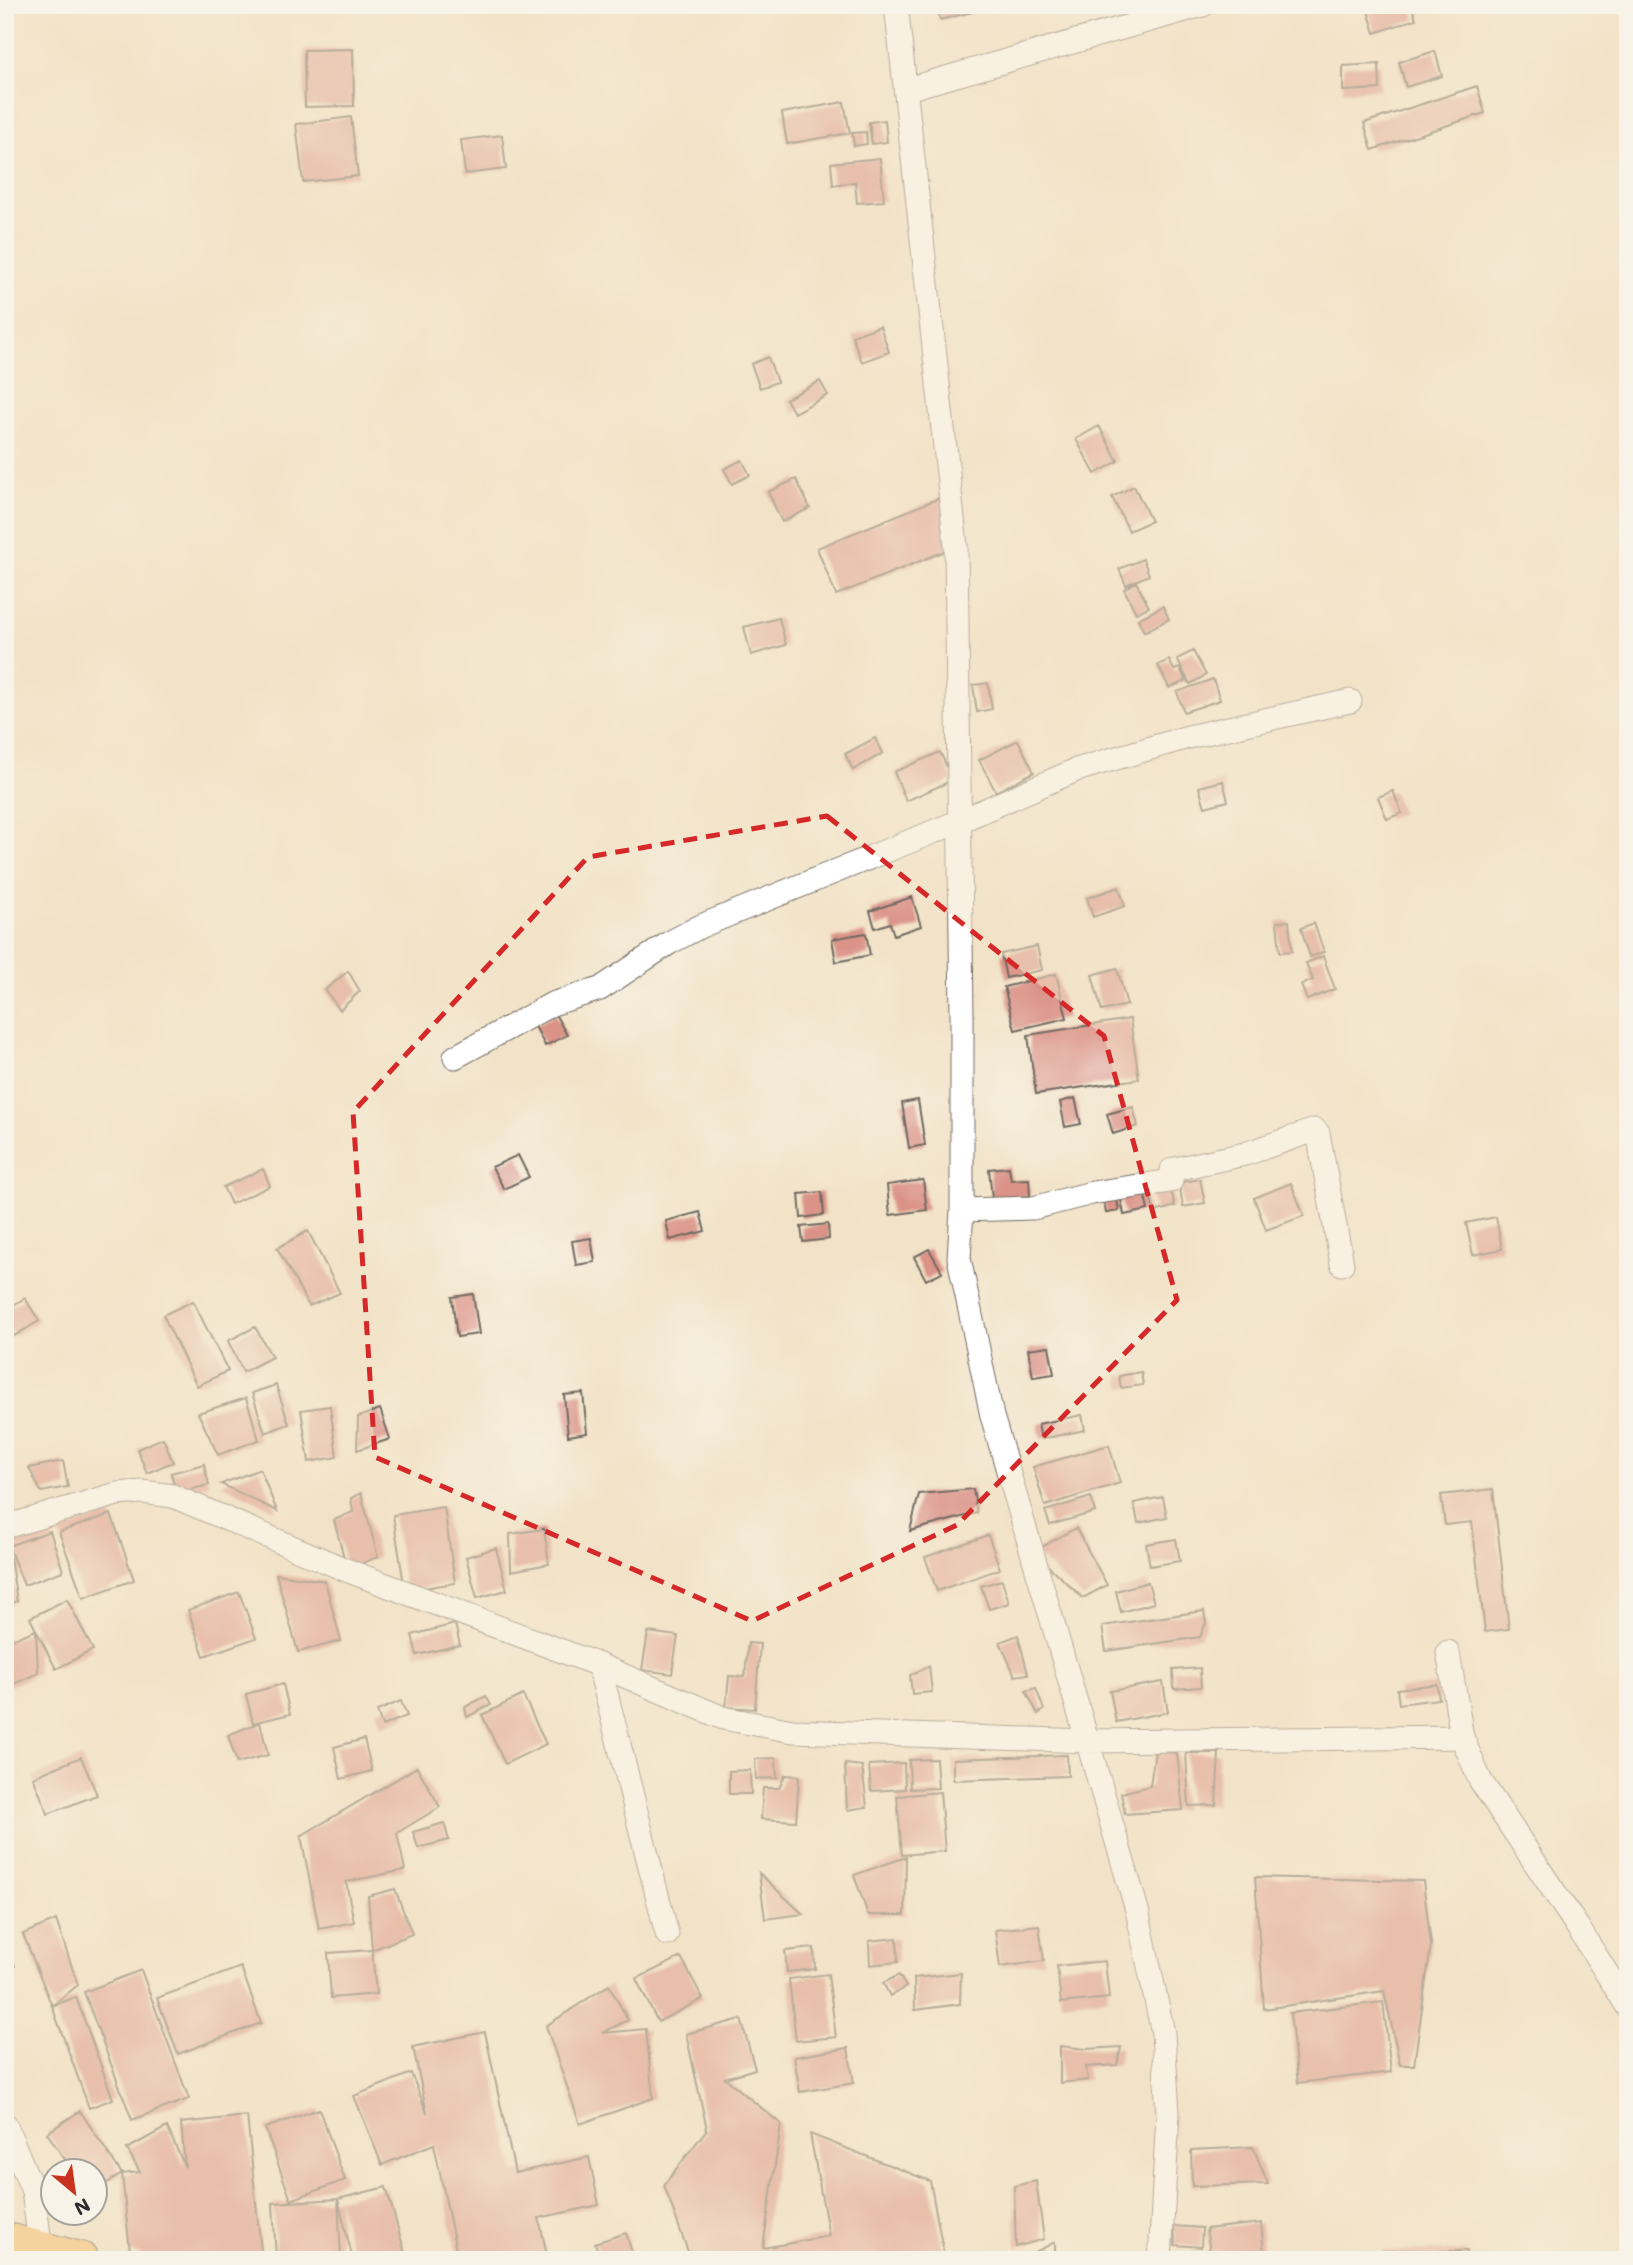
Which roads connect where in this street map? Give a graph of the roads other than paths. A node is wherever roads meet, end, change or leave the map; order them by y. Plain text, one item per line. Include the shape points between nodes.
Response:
1 (896, 5) edge
2 (1203, 5) edge
3 (907, 89) junction
4 (1350, 701) dead end
5 (960, 821) junction
6 (455, 1057) dead end
7 (962, 1210) junction
8 (1342, 1264) dead end
9 (5, 1527) edge
10 (1448, 1652) dead end
11 (600, 1665) junction
12 (1462, 1737) junction
13 (1086, 1741) junction
14 (667, 1934) dead end
15 (1628, 2007) edge
16 (5, 2124) edge
17 (5, 2240) edge
18 (41, 2250) junction
19 (81, 2260) edge
20 (1160, 2260) edge

1 - 3 street
2 - 3 street
3 - 5 street via 956,546
4 - 5 street via 1188,737 1076,770
5 - 6 street via 701,926 600,989 552,1004
5 - 7 street
7 - 8 street via 1033,1208 1171,1181 1172,1170 1245,1154 1315,1130
7 - 13 street via 959,1258 992,1416
9 - 11 street via 117,1494 173,1496 346,1570
10 - 12 street
11 - 13 street via 723,1718 793,1731
11 - 14 street
12 - 13 street
12 - 15 street via 1480,1780
13 - 20 street via 1136,1910 1163,2033 1168,2114
16 - 18 street via 33,2191
17 - 18 highway
18 - 19 highway

